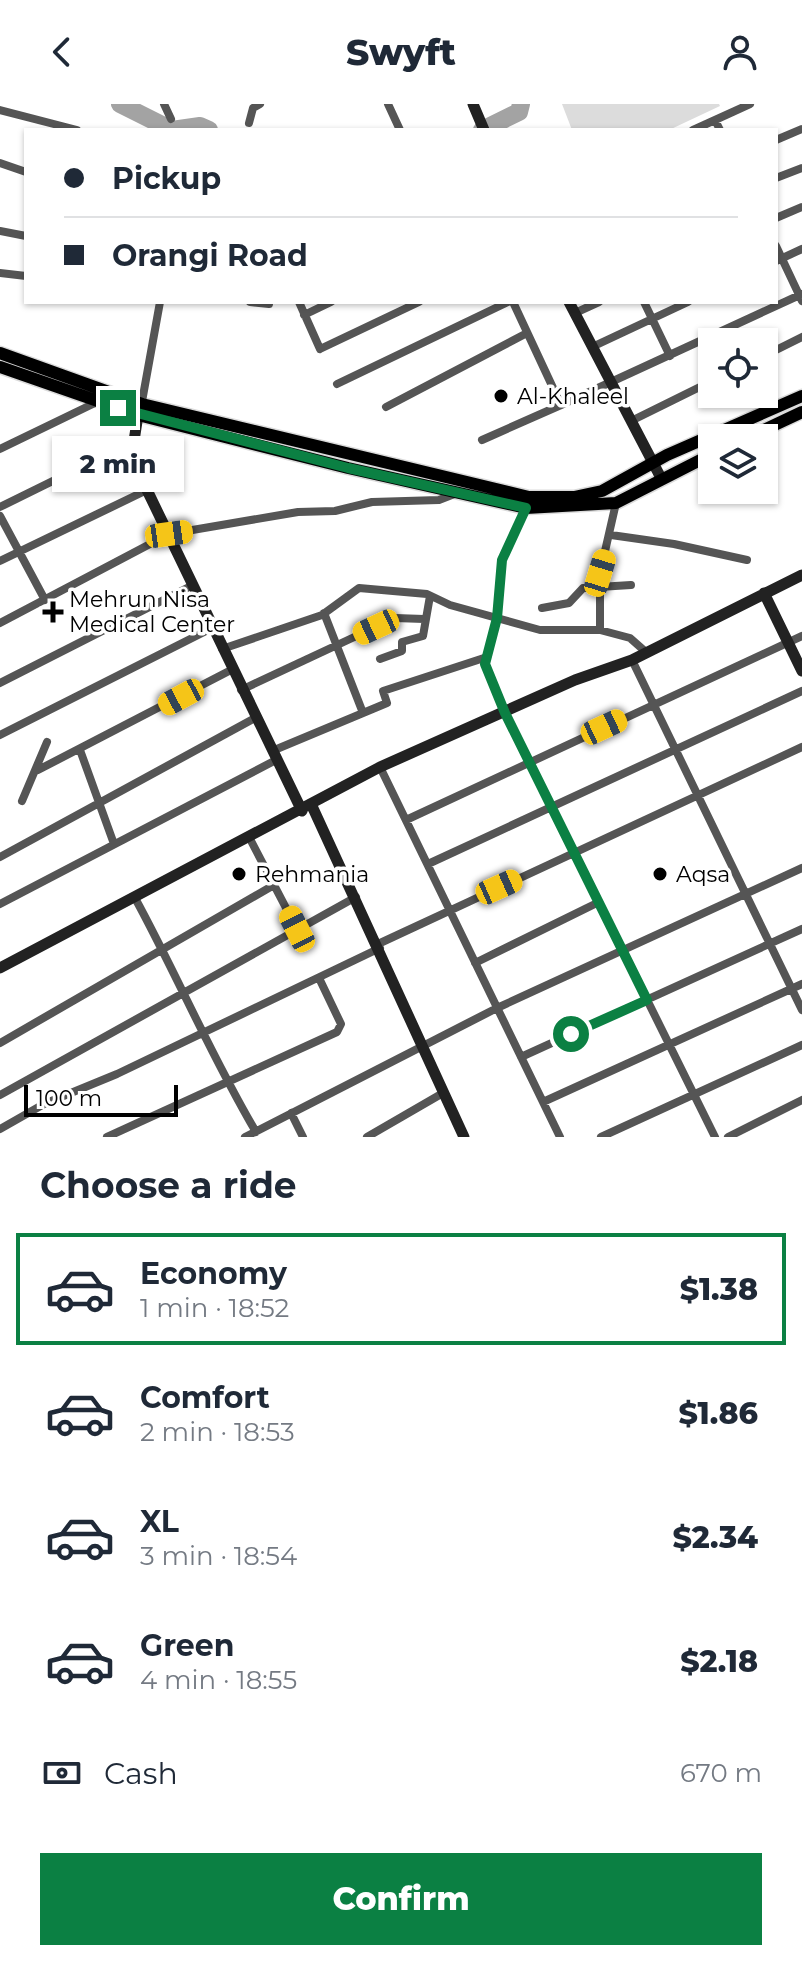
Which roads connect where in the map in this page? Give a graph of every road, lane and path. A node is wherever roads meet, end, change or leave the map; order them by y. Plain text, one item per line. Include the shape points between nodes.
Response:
1 (164, 104) edge
2 (260, 104) edge
3 (388, 104) edge
4 (473, 104) edge
5 (750, 104) edge
6 (729, 108) edge
7 (0, 110) edge
8 (171, 119) dead end
9 (715, 120) junction
10 (249, 123) dead end
11 (69, 128) edge
12 (399, 128) edge
13 (483, 128) edge
14 (697, 128) edge
15 (719, 128) edge
16 (802, 129) edge
17 (778, 139) edge
18 (0, 163) edge
19 (802, 168) edge
20 (24, 171) edge
21 (778, 177) edge
22 (802, 207) edge
23 (778, 217) edge
24 (0, 231) edge
25 (24, 236) edge
26 (802, 249) edge
27 (779, 260) edge
28 (0, 273) edge
29 (24, 276) edge
30 (801, 297) edge
31 (160, 304) edge
32 (300, 304) edge
33 (327, 304) edge
34 (415, 304) edge
35 (507, 304) edge
36 (512, 304) edge
37 (645, 304) edge
38 (684, 304) edge
39 (572, 308) edge
40 (304, 315) junction
41 (652, 319) junction
42 (527, 333) junction
43 (802, 337) edge
44 (592, 347) junction
45 (778, 349) edge
46 (0, 353) edge
47 (670, 356) junction
48 (0, 367) edge
49 (610, 382) junction
50 (337, 384) dead end
51 (698, 388) edge
52 (802, 396) edge
53 (99, 401) junction
54 (561, 405) junction
55 (386, 407) dead end
56 (140, 410) junction
57 (802, 412) edge
58 (631, 421) junction
59 (777, 424) edge
60 (482, 440) dead end
61 (134, 441) junction
62 (0, 449) edge
63 (698, 461) edge
64 (655, 464) junction
65 (661, 478) junction
66 (147, 490) junction
67 (459, 493) junction
68 (616, 503) junction
69 (0, 507) edge
70 (526, 508) junction
71 (0, 516) edge
72 (169, 534) junction
73 (611, 535) junction
74 (19, 552) junction
75 (747, 560) dead end
76 (0, 561) edge
77 (802, 575) edge
78 (193, 585) junction
79 (602, 585) junction
80 (631, 585) dead end
81 (764, 593) junction
82 (430, 596) junction
83 (45, 600) junction
84 (542, 608) dead end
85 (324, 613) junction
86 (497, 618) junction
87 (424, 619) junction
88 (0, 623) edge
89 (212, 628) junction
90 (600, 630) junction
91 (802, 636) edge
92 (788, 643) junction
93 (337, 645) junction
94 (222, 649) junction
95 (647, 653) junction
96 (487, 657) junction
97 (380, 659) dead end
98 (632, 660) junction
99 (231, 670) junction
100 (802, 671) edge
101 (0, 683) edge
102 (241, 690) junction
103 (802, 691) edge
104 (654, 704) junction
105 (363, 713) junction
106 (505, 713) junction
107 (255, 718) junction
108 (0, 735) edge
109 (47, 742) dead end
110 (802, 747) edge
111 (676, 748) junction
112 (80, 750) junction
113 (274, 755) junction
114 (529, 762) junction
115 (380, 767) junction
116 (38, 770) junction
117 (699, 794) junction
118 (22, 801) dead end
119 (98, 803) junction
120 (307, 808) junction
121 (551, 808) junction
122 (406, 820) junction
123 (249, 837) junction
124 (114, 844) junction
125 (573, 853) junction
126 (0, 857) edge
127 (428, 864) junction
128 (802, 868) edge
129 (274, 885) junction
130 (745, 896) junction
131 (356, 897) junction
132 (135, 898) junction
133 (599, 902) junction
134 (0, 904) edge
135 (449, 910) junction
136 (297, 929) junction
137 (802, 929) edge
138 (769, 944) junction
139 (379, 946) junction
140 (162, 949) junction
141 (624, 952) junction
142 (475, 963) junction
143 (0, 968) edge
144 (319, 978) junction
145 (802, 984) edge
146 (792, 989) junction
147 (185, 992) junction
148 (647, 1000) junction
149 (497, 1008) junction
150 (802, 1010) edge
151 (205, 1032) junction
152 (0, 1043) edge
153 (668, 1044) junction
154 (420, 1045) junction
155 (802, 1045) edge
156 (521, 1057) junction
157 (227, 1082) junction
158 (443, 1093) junction
159 (691, 1094) junction
160 (0, 1095) edge
161 (802, 1100) edge
162 (543, 1102) junction
163 (291, 1113) junction
164 (0, 1129) edge
165 (256, 1132) junction
166 (107, 1137) edge
167 (245, 1137) edge
168 (303, 1137) edge
169 (367, 1137) edge
170 (464, 1137) edge
171 (560, 1137) edge
172 (601, 1137) edge
173 (715, 1137) edge
174 (728, 1137) edge

1 - 8 street
2 - 10 street via 253,108
3 - 12 street
4 - 13 street
5 - 6 street
6 - 9 street
7 - 11 street
9 - 14 street
9 - 15 street
16 - 17 street
18 - 20 street
19 - 21 street
22 - 23 street
24 - 25 street
26 - 27 street
27 - 30 street
28 - 29 street
30 - 47 street
31 - 56 street
32 - 40 street
33 - 40 street
34 - 40 street via 320,349
35 - 50 street
36 - 42 street
37 - 41 street
38 - 41 street
39 - 44 street
41 - 44 street
41 - 47 street
42 - 54 street
42 - 55 street
43 - 45 street
44 - 49 street
46 - 56 main road
47 - 49 street
48 - 53 main road
49 - 54 street
49 - 58 street
51 - 58 street
52 - 64 main road
53 - 56 main road
53 - 62 street
54 - 60 street
56 - 61 street
56 - 64 main road via 529,497 602,491
56 - 67 main road
57 - 59 main road
58 - 64 street
61 - 66 street
61 - 69 street
63 - 65 main road
64 - 65 street
65 - 68 main road
66 - 72 street
66 - 74 street
67 - 70 main road
67 - 72 street via 439,500 372,502
68 - 70 main road
68 - 73 street
70 - 86 street via 502,560
71 - 74 street
72 - 78 street
72 - 83 street
73 - 75 street
73 - 79 street via 600,573
74 - 76 street
74 - 83 street
77 - 81 street
78 - 89 street
78 - 101 street
79 - 80 street
79 - 84 street via 583,588 569,603
79 - 90 street
81 - 92 street
81 - 95 street
82 - 85 street via 359,588
82 - 86 street
82 - 87 street
83 - 88 street
85 - 93 street
85 - 94 street
86 - 90 street via 540,630
86 - 96 street
87 - 93 street via 395,618
87 - 97 street via 422,637 402,642 402,651
89 - 94 street
89 - 108 street
90 - 95 street via 630,638
91 - 92 street
92 - 100 street
92 - 104 street
93 - 102 street
93 - 105 street
94 - 99 street
95 - 98 street
96 - 105 street via 383,691 387,703
96 - 106 street via 485,664
98 - 104 street
98 - 106 street
99 - 102 street
99 - 112 street
102 - 107 street
103 - 111 street
104 - 111 street
104 - 114 street
105 - 113 street
106 - 114 street
106 - 115 street
107 - 113 street
107 - 119 street
109 - 116 street
110 - 117 street
111 - 117 street
111 - 121 street
112 - 116 street
112 - 119 street
113 - 120 street
113 - 124 street
114 - 121 street
114 - 122 street
115 - 120 street
115 - 122 street
116 - 118 street
117 - 125 street
117 - 130 street
119 - 124 street
119 - 126 street
120 - 123 street
120 - 131 street
121 - 125 street
121 - 127 street
122 - 127 street
123 - 129 street
123 - 132 street
124 - 134 street
125 - 133 street
125 - 135 street
127 - 135 street
128 - 130 street
129 - 136 street
129 - 140 street
130 - 138 street
130 - 141 street
131 - 136 street
131 - 139 street
132 - 140 street
132 - 143 street
133 - 141 street
133 - 142 street
135 - 139 street
135 - 142 street
136 - 147 street
137 - 138 street
138 - 146 street
138 - 148 street
139 - 144 street
139 - 154 street
140 - 147 street
140 - 152 street
141 - 148 street
141 - 149 street
142 - 149 street
144 - 151 street
144 - 157 street via 341,1028
145 - 146 street
146 - 150 street
146 - 153 street
147 - 151 street
147 - 160 street
148 - 153 street
148 - 156 street
149 - 154 street
149 - 156 street
151 - 157 street
151 - 164 street
153 - 159 street
153 - 162 street
154 - 158 street
154 - 163 street
155 - 159 street
156 - 162 street
157 - 165 street
157 - 166 street
158 - 169 street
158 - 170 street
159 - 172 street
159 - 173 street
161 - 174 street
162 - 171 street
163 - 165 street
163 - 168 street
165 - 167 street

